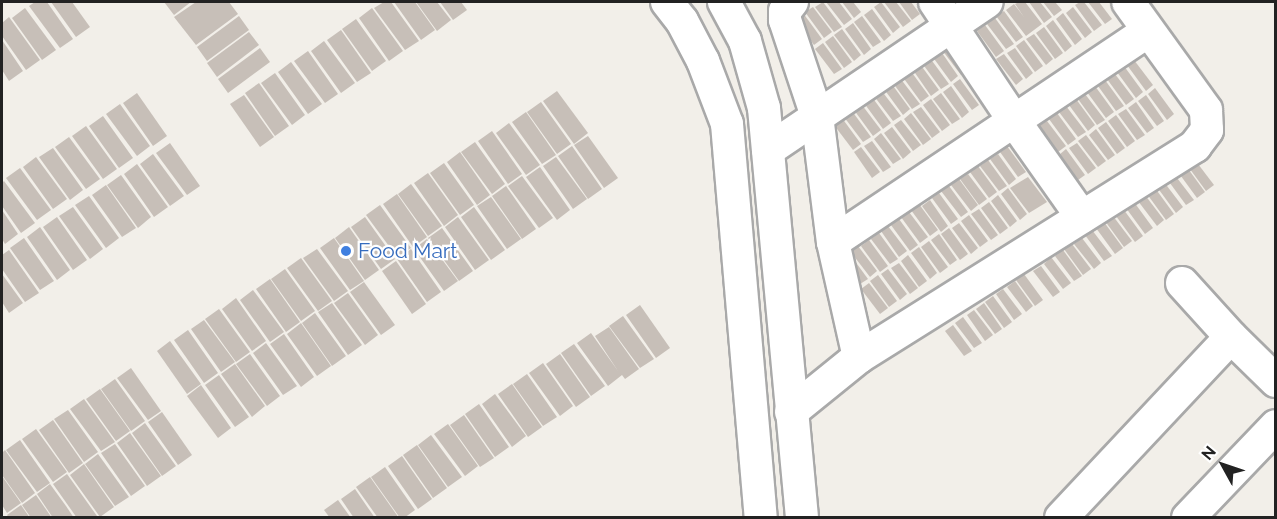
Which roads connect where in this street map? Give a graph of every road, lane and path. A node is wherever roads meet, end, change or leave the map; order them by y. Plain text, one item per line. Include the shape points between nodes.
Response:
1 (667, 2) edge
2 (724, 2) edge
3 (792, 2) edge
4 (987, 2) edge
5 (1128, 2) edge
6 (943, 14) edge
7 (1148, 31) junction
8 (817, 116) junction
9 (1015, 122) junction
10 (768, 150) junction
11 (1082, 217) junction
12 (833, 242) junction
13 (1182, 283) dead end
14 (1231, 337) junction
15 (859, 357) junction
16 (1275, 381) edge
17 (791, 412) junction
18 (1275, 426) edge
19 (1204, 512) edge
20 (761, 518) edge
21 (802, 518) edge
22 (1061, 518) edge

1 - 20 street via 703,61 727,124
2 - 10 street via 748,52 764,108
3 - 8 street via 785,11 785,20
4 - 6 street
5 - 7 street
6 - 8 street
6 - 9 street
7 - 9 street
7 - 11 street via 1206,110 1207,130 1195,146
8 - 10 street
8 - 12 street
9 - 11 street
9 - 12 street
10 - 17 street
11 - 15 street
12 - 15 street
13 - 14 street
14 - 16 street
14 - 22 street
15 - 17 street
17 - 21 street
18 - 19 street

